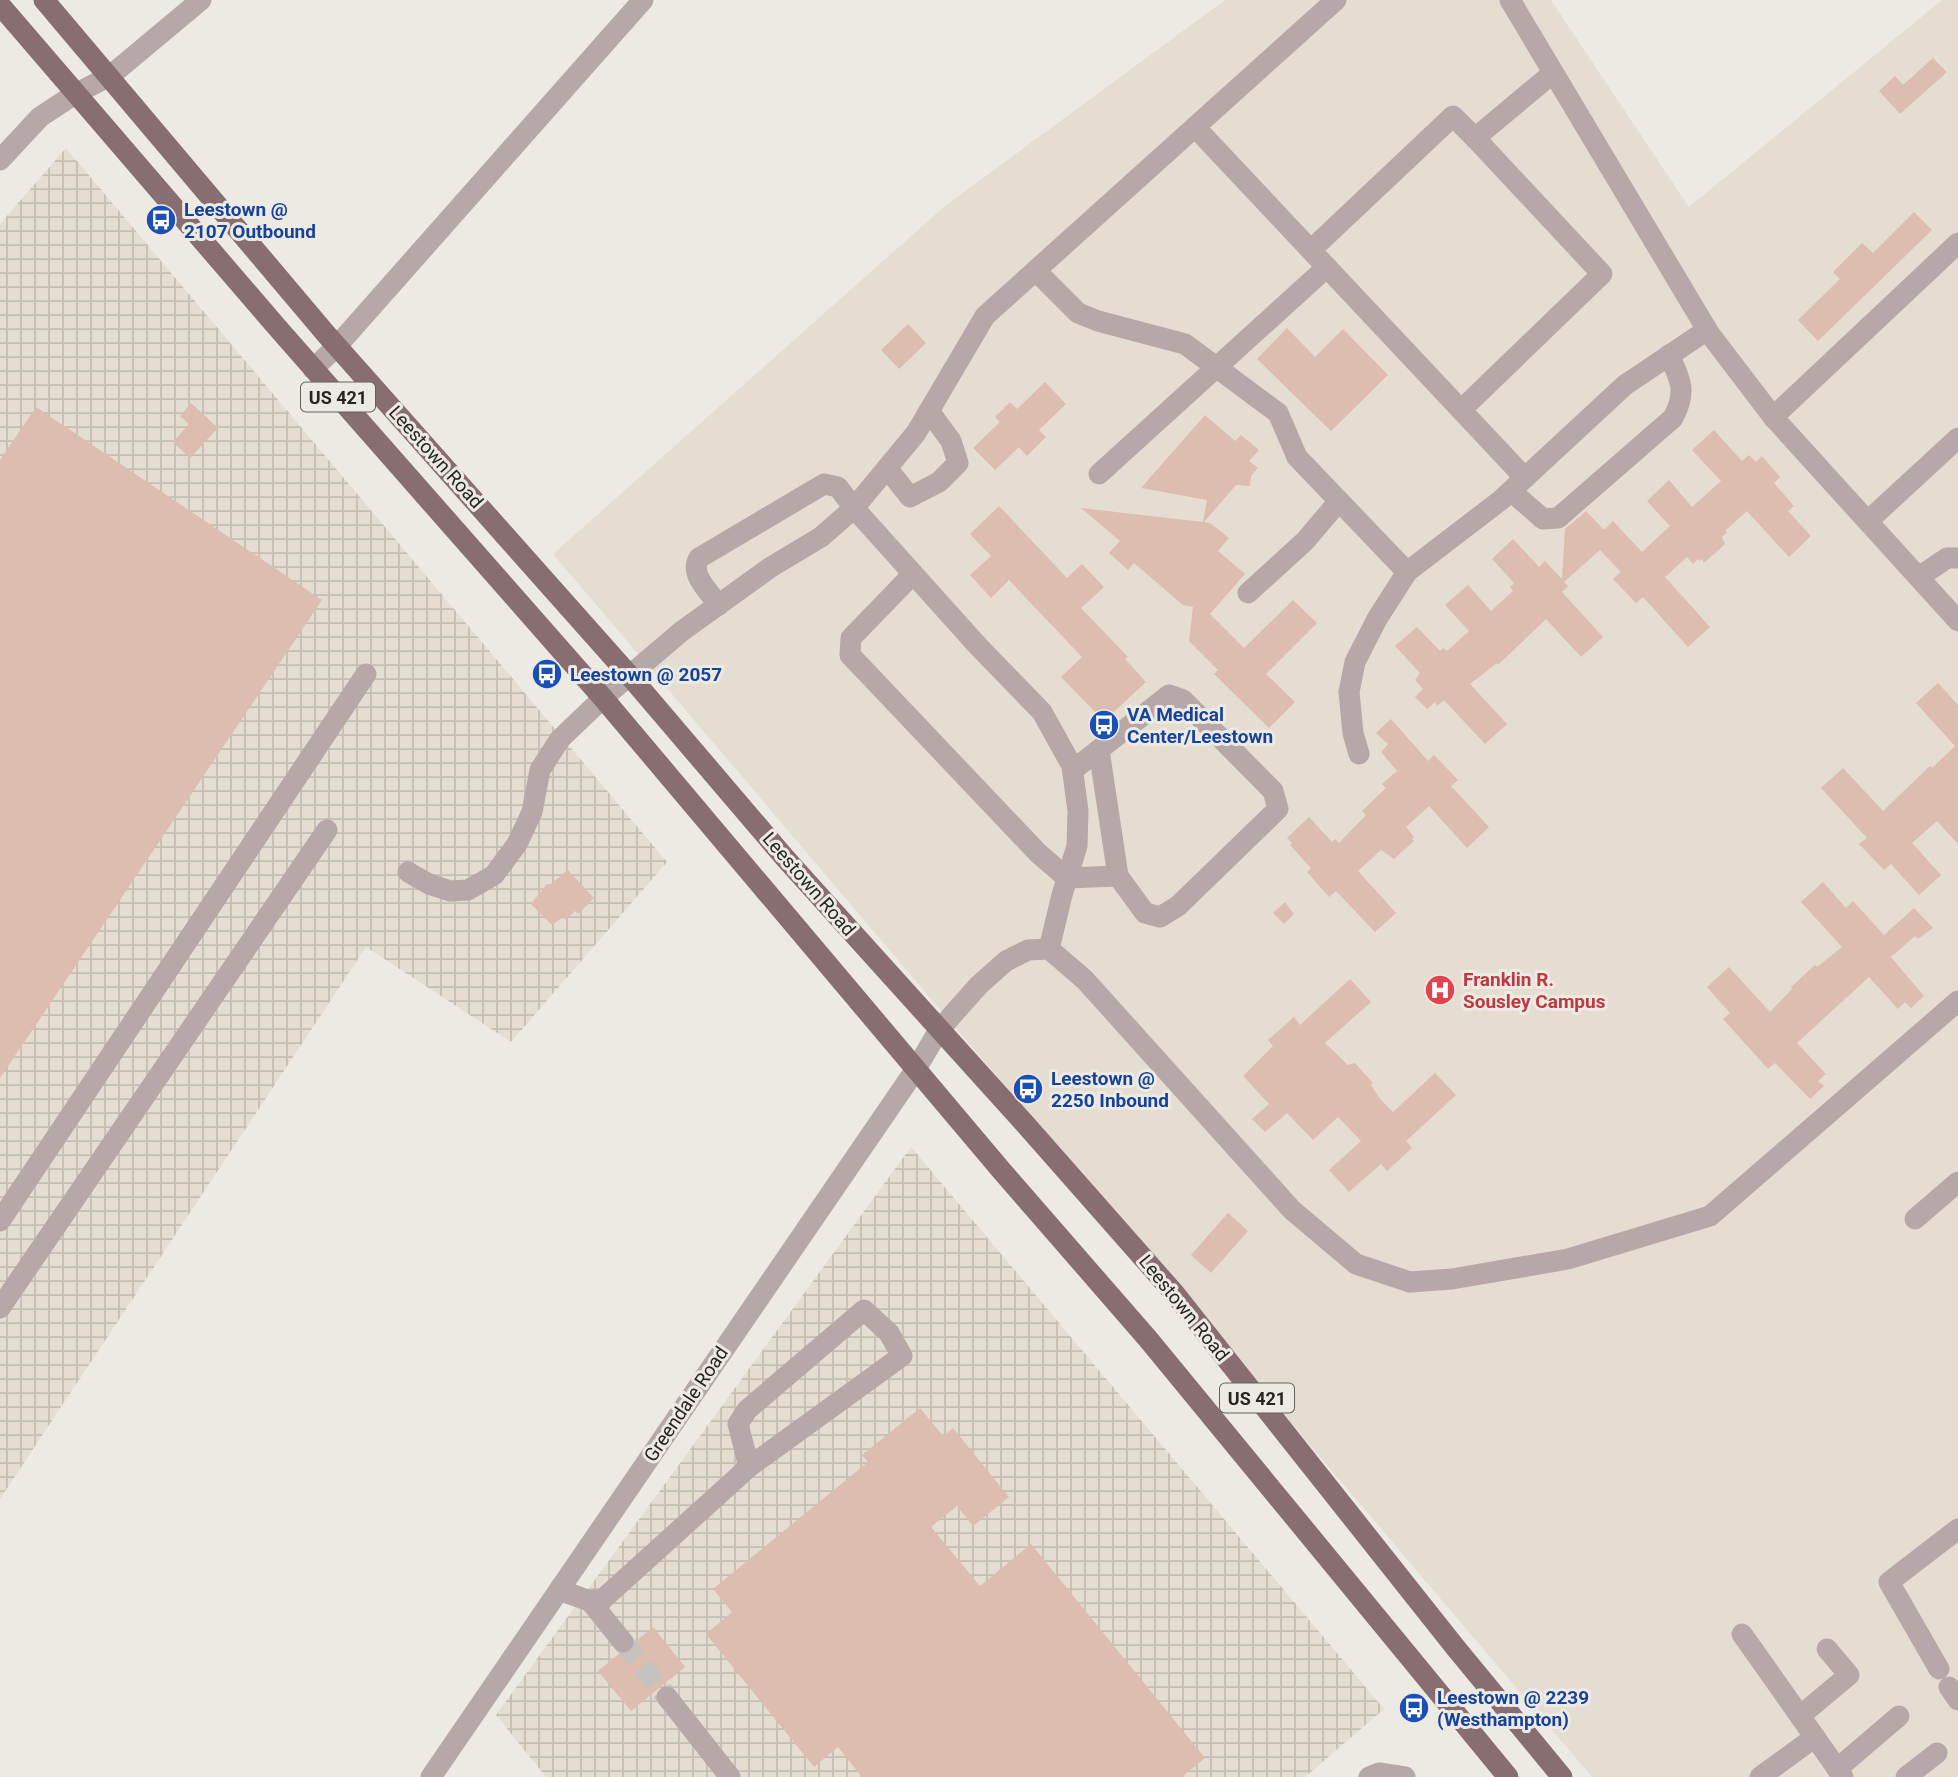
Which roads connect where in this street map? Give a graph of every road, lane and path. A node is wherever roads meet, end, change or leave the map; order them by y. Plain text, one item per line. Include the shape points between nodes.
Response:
1 (44, 0) edge
2 (201, 0) edge
3 (643, 0) edge
4 (1336, 0) edge
5 (1510, 0) edge
6 (0, 5) edge
7 (1553, 73) junction
8 (110, 76) junction
9 (75, 94) junction
10 (1195, 127) junction
11 (1475, 138) junction
12 (0, 160) edge
13 (1958, 243) edge
14 (1311, 250) junction
15 (1327, 267) junction
16 (1036, 271) junction
17 (1707, 330) junction
18 (337, 345) junction
19 (1670, 355) junction
20 (1217, 368) junction
21 (313, 369) junction
22 (1461, 410) junction
23 (929, 411) junction
24 (1773, 417) junction
25 (1958, 438) edge
26 (887, 468) junction
27 (1099, 474) dead end
28 (1518, 484) junction
29 (1339, 501) junction
30 (854, 508) junction
31 (1869, 520) junction
32 (1958, 558) edge
33 (1407, 572) junction
34 (914, 574) junction
35 (1919, 577) junction
36 (1248, 593) dead end
37 (719, 605) junction
38 (1958, 621) edge
39 (366, 674) dead end
40 (629, 675) junction
41 (603, 698) junction
42 (1099, 750) junction
43 (1359, 754) dead end
44 (1073, 770) junction
45 (327, 830) dead end
46 (408, 872) dead end
47 (1118, 876) junction
48 (1067, 878) junction
49 (1049, 949) junction
50 (1958, 1001) edge
51 (939, 1030) junction
52 (916, 1069) junction
53 (1958, 1182) edge
54 (1915, 1219) dead end
55 (0, 1222) edge
56 (0, 1308) edge
57 (749, 1467) junction
58 (1958, 1529) edge
59 (559, 1590) junction
60 (590, 1601) junction
61 (1742, 1634) dead end
62 (623, 1642) tunnel mouth
63 (1827, 1649) dead end
64 (1949, 1685) edge
65 (667, 1698) tunnel mouth
66 (1800, 1716) junction
67 (1899, 1716) dead end
68 (1815, 1737) junction
69 (1937, 1753) dead end
70 (1840, 1773) edge
71 (431, 1777) edge
72 (730, 1777) edge
73 (1369, 1777) edge
74 (1405, 1777) edge
75 (1508, 1777) edge
76 (1562, 1777) edge
77 (1759, 1777) edge
78 (1906, 1777) edge

1 - 8 main road, Leestown Road / US 421
2 - 8 street
3 - 18 street
4 - 10 street
5 - 7 street
6 - 9 main road, Leestown Road / US 421
7 - 11 street
7 - 17 street
8 - 9 street
8 - 18 main road, Leestown Road / US 421
9 - 12 street via 40,117
9 - 21 main road, Leestown Road / US 421
10 - 14 street
10 - 16 street
11 - 14 street via 1453,116
11 - 22 street via 1602,274
13 - 24 street
14 - 15 street
15 - 20 street
15 - 22 street
16 - 20 street via 1078,313 1185,344
16 - 23 street via 985,316
17 - 19 street
17 - 24 street
18 - 21 street
18 - 40 main road, Leestown Road / US 421
19 - 28 street via 1625,385
19 - 28 street via 1682,389 1673,418 1558,518 1543,519
20 - 27 street
20 - 29 street via 1278,412 1297,457
21 - 41 main road, Leestown Road / US 421
22 - 28 street
23 - 26 street
23 - 26 street via 951,441 958,463 939,482 910,497
24 - 31 street
25 - 31 street
26 - 30 street
28 - 33 street
29 - 33 street
29 - 36 street via 1305,541
30 - 34 street
30 - 37 street via 821,537
30 - 37 street via 838,487 824,484 705,553 695,564 696,573
31 - 35 street
32 - 35 street via 1947,558
33 - 43 street via 1355,662 1349,692
34 - 44 street via 1042,712
34 - 48 street via 851,638 850,655
35 - 38 street
37 - 40 street
39 - 55 street
40 - 41 street
40 - 51 main road, Leestown Road
41 - 46 street via 560,739 540,770 532,812 517,844 494,874 468,890 450,891
41 - 52 main road, Leestown Road
42 - 44 street
42 - 47 street
42 - 47 street via 1169,695 1176,697 1273,792 1278,810 1160,918 1145,913
44 - 48 street via 1077,846
45 - 56 street
47 - 48 street
48 - 49 street
49 - 50 street via 1085,980 1292,1210 1356,1264 1410,1282 1568,1259 1710,1216
49 - 51 street, Greendale Road via 1028,950 1006,961
51 - 52 street, Greendale Road
51 - 76 main road, Leestown Road / US 421 via 1175,1294
52 - 59 street, Greendale Road
52 - 75 main road, Leestown Road / US 421 via 1148,1339
53 - 54 street
57 - 57 street via 738,1424 747,1410 864,1310 890,1333 902,1356
57 - 60 street via 614,1590 603,1599
58 - 64 street via 1889,1582
59 - 60 street
59 - 71 street, Greendale Road
60 - 62 street
61 - 66 street
63 - 66 street via 1849,1675
65 - 72 street
66 - 68 street
67 - 70 street
68 - 70 street
68 - 77 street
69 - 78 street
73 - 74 street via 1379,1773

